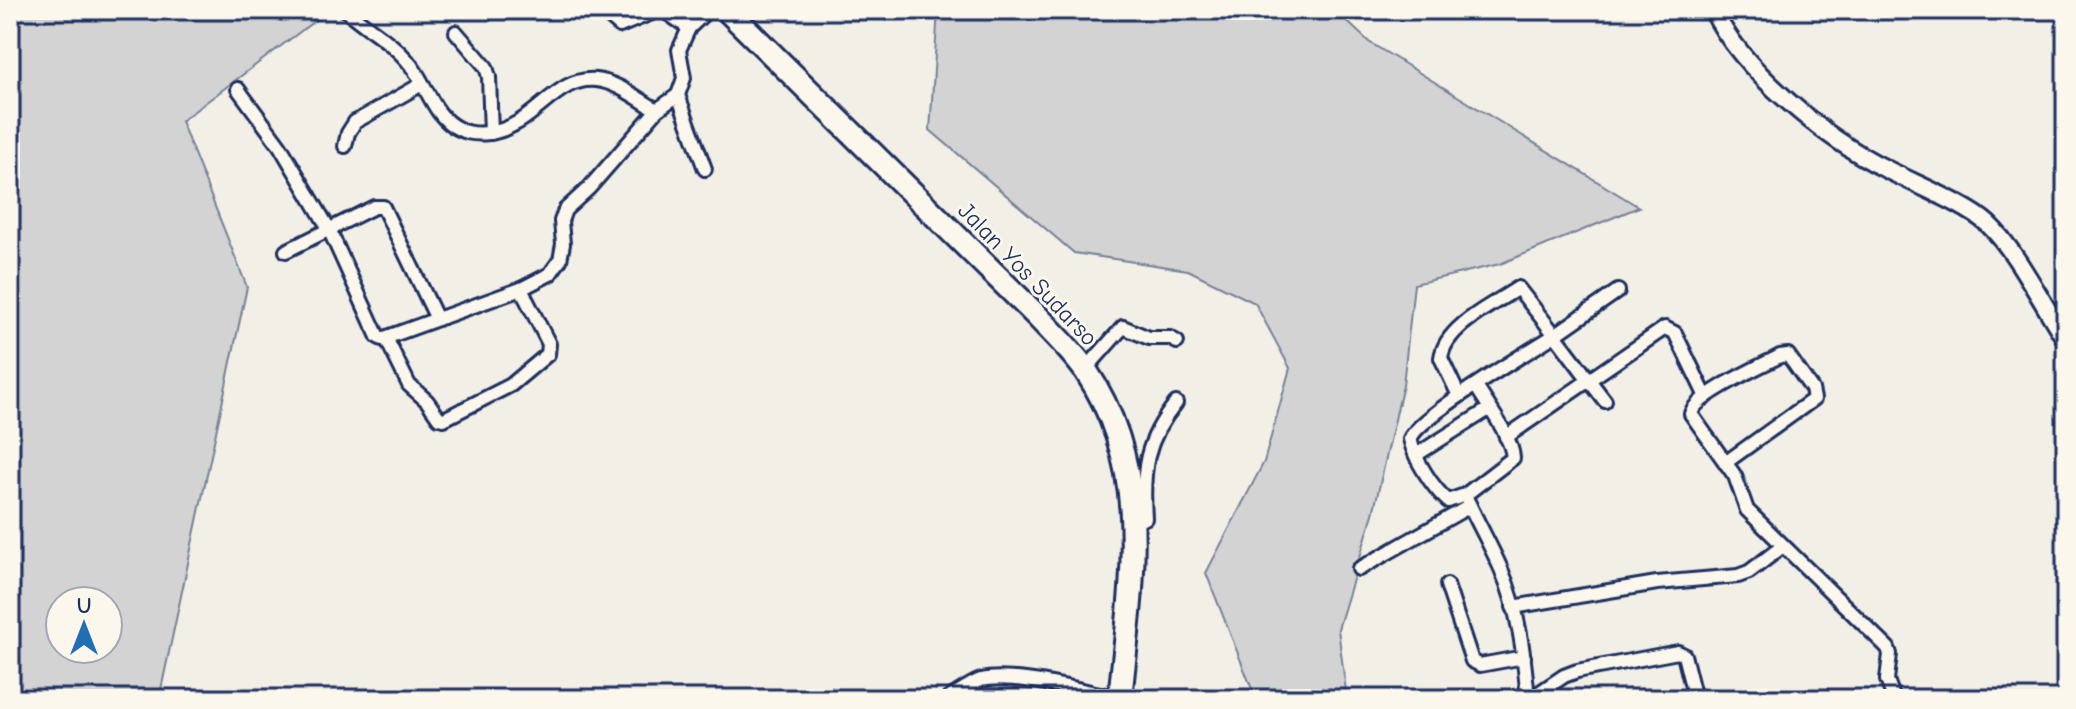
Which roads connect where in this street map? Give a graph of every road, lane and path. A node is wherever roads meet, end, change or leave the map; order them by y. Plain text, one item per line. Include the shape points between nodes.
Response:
1 (346, 10) edge
2 (602, 10) edge
3 (661, 10) edge
4 (708, 10) edge
5 (727, 10) edge
6 (1713, 10) edge
7 (689, 28) junction
8 (456, 32) dead end
9 (422, 84) junction
10 (238, 89) dead end
11 (678, 95) junction
12 (657, 110) junction
13 (491, 133) junction
14 (345, 146) dead end
15 (705, 169) dead end
16 (329, 229) junction
17 (286, 251) dead end
18 (521, 289) junction
19 (1618, 291) dead end
20 (437, 319) junction
21 (1555, 335) junction
22 (386, 338) junction
23 (2066, 340) edge
24 (1177, 342) dead end
25 (1085, 370) junction
26 (1587, 380) junction
27 (1476, 386) junction
28 (1459, 396) junction
29 (1706, 397) junction
30 (1605, 401) dead end
31 (1176, 403) dead end
32 (1489, 409) junction
33 (1506, 437) junction
34 (1416, 455) junction
35 (1725, 463) junction
36 (1468, 500) junction
37 (1133, 522) junction
38 (1783, 546) junction
39 (1359, 569) dead end
40 (1447, 585) dead end
41 (1513, 607) junction
42 (1524, 657) junction
43 (948, 699) edge
44 (1120, 699) edge
45 (1529, 699) edge
46 (1695, 699) edge
47 (1894, 699) edge

1 - 9 street via 393,45
2 - 3 street via 620,26
3 - 7 street
4 - 7 street
5 - 25 highway, Jalan Yos Sudarso via 1037,316
6 - 23 street via 1774,89 1827,132 1986,222
7 - 11 street via 679,50 684,78
8 - 13 street via 486,67
9 - 13 street via 457,129
9 - 14 street via 355,122
10 - 16 street via 280,146
11 - 12 street
11 - 15 street
12 - 13 street via 608,82 580,80 522,122
12 - 18 street via 565,210 556,268
16 - 17 street
16 - 20 street via 383,207
16 - 22 street via 378,337
18 - 20 street
18 - 22 street via 549,344 548,354 511,385 444,419 409,385
19 - 21 street
20 - 22 street
21 - 26 street
21 - 27 street
21 - 28 street via 1518,288 1448,337 1441,358
24 - 25 street via 1123,327
25 - 37 highway, Jalan Yos Sudarso via 1120,442
26 - 29 street via 1669,329
26 - 30 street
26 - 33 street
27 - 28 street
27 - 32 street
28 - 34 street via 1411,434
29 - 35 street via 1691,414
29 - 35 street via 1784,354 1815,395
31 - 37 street via 1151,444 1143,486 1145,518
32 - 33 street
32 - 34 street
33 - 36 street via 1513,458
34 - 36 street via 1445,500
35 - 38 street via 1747,510
36 - 39 street
36 - 41 street
37 - 44 highway, Jalan Yos Sudarso via 1134,572
38 - 41 street via 1738,576 1657,583
38 - 47 street via 1888,648 1887,680
40 - 42 street via 1472,661 1480,665
41 - 42 street
42 - 45 street
43 - 44 street via 993,678
45 - 46 street via 1577,671 1678,652 1684,655

